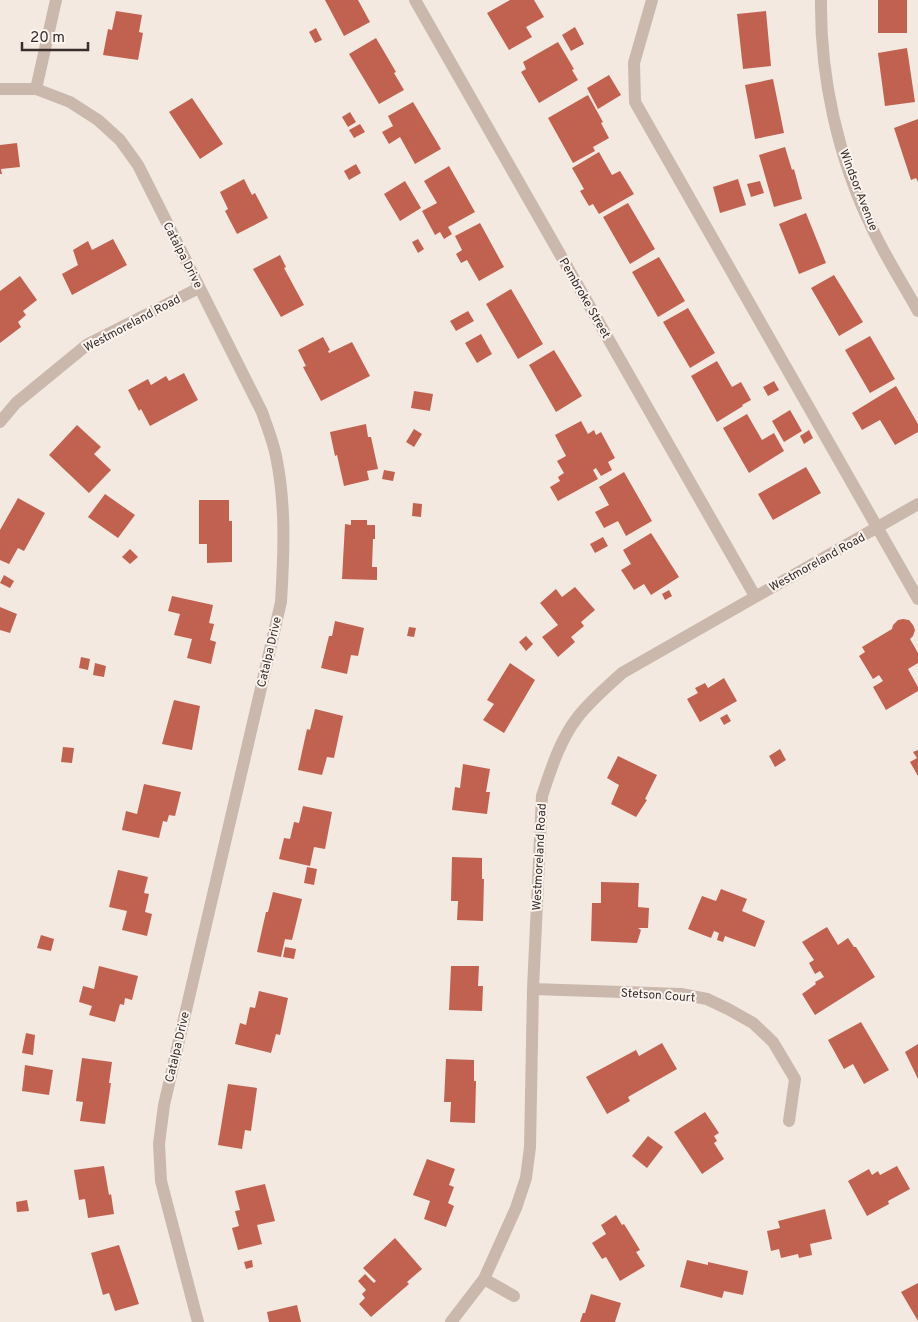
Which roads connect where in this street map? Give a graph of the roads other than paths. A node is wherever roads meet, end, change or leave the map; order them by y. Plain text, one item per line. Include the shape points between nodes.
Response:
1 (56, 0) edge
2 (415, 0) edge
3 (652, 0) edge
4 (821, 0) edge
5 (0, 88) edge
6 (36, 90) junction
7 (200, 288) junction
8 (918, 311) edge
9 (0, 422) edge
10 (918, 504) edge
11 (877, 529) junction
12 (755, 596) junction
13 (918, 599) edge
14 (533, 989) junction
15 (789, 1121) dead end
16 (484, 1278) junction
17 (514, 1296) dead end
18 (198, 1322) edge
19 (451, 1322) edge

1 - 6 street
2 - 12 street, Pembroke Street
3 - 11 street via 634,63 635,102
4 - 8 street, Windsor Avenue via 825,70 847,165 872,228
5 - 6 street, Catalpa Drive
6 - 7 street, Catalpa Drive via 70,102 98,120 120,140 138,165
7 - 9 street, Westmoreland Road via 88,344 16,402
7 - 18 street, Catalpa Drive via 262,412 273,446 282,495 284,547 281,602 164,1105 159,1144 161,1181
10 - 11 street, Westmoreland Road
11 - 12 street, Westmoreland Road
11 - 13 street
12 - 14 street, Westmoreland Road via 622,673 577,718 562,743 542,796
14 - 15 street, Stetson Court via 681,994 707,998 753,1023 773,1042 795,1080
14 - 16 street, Westmoreland Road via 530,1147 526,1178
16 - 17 street
16 - 19 street, Westmoreland Road

